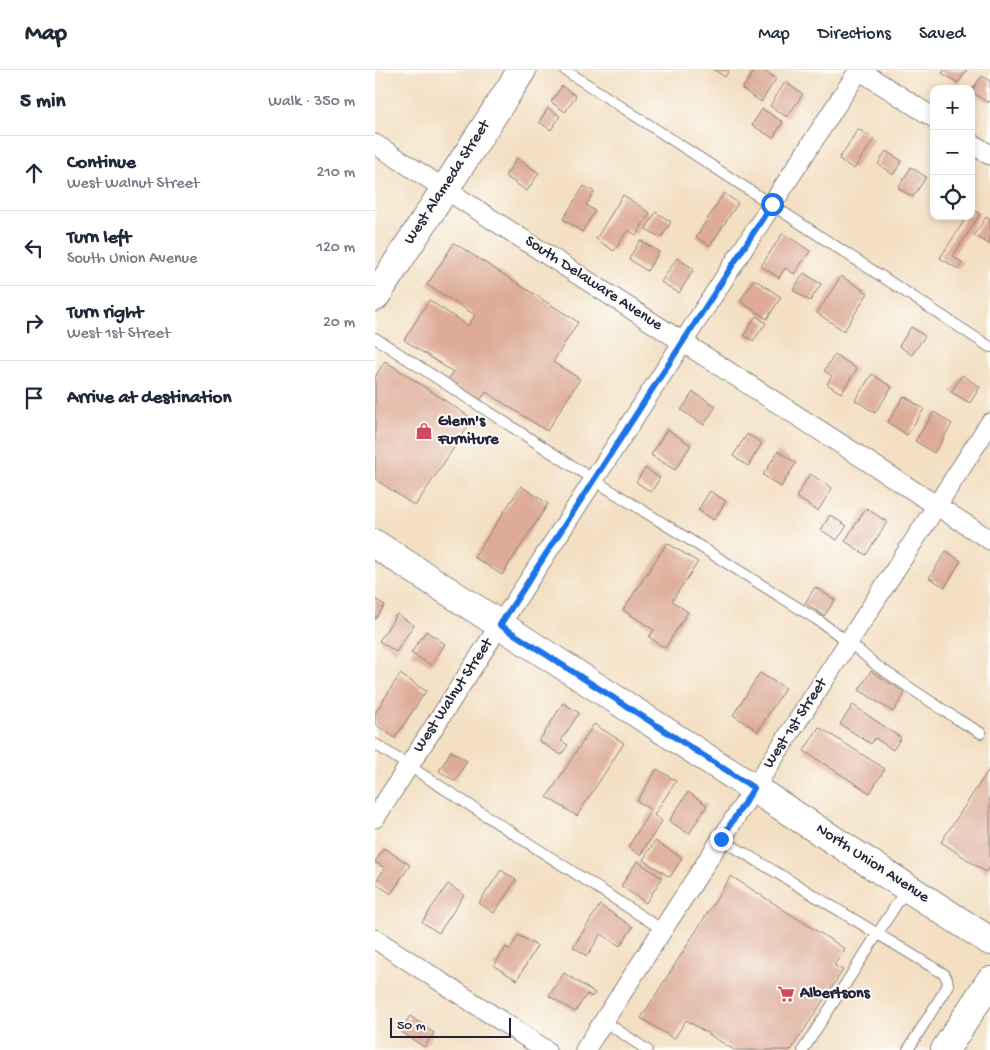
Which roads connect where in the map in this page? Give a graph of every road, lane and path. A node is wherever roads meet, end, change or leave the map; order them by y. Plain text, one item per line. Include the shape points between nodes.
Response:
1 (522, 70) edge
2 (565, 70) edge
3 (859, 70) edge
4 (930, 115) edge
5 (375, 144) edge
6 (975, 146) edge
7 (990, 155) edge
8 (445, 189) junction
9 (772, 204) junction
10 (375, 297) edge
11 (375, 338) edge
12 (683, 342) junction
13 (990, 347) edge
14 (990, 424) edge
15 (594, 480) junction
16 (937, 505) junction
17 (990, 540) edge
18 (375, 544) edge
19 (500, 625) junction
20 (849, 642) junction
21 (981, 733) dead end
22 (375, 744) edge
23 (409, 766) junction
24 (754, 788) junction
25 (375, 818) edge
26 (721, 839) junction
27 (907, 887) junction
28 (663, 930) junction
29 (878, 934) junction
30 (375, 939) edge
31 (990, 941) edge
32 (990, 981) edge
33 (604, 1021) junction
34 (545, 1050) edge
35 (585, 1050) edge
36 (647, 1050) edge
37 (803, 1050) edge
38 (908, 1050) edge
39 (945, 1050) edge

1 - 8 main road, West Alameda Street
2 - 9 lane
3 - 4 street
3 - 9 street, West Walnut Street
5 - 8 street, South Delaware Avenue
6 - 7 street
8 - 10 main road, West Alameda Street
8 - 12 street, South Delaware Avenue
9 - 12 street, West Walnut Street
9 - 13 lane
11 - 15 lane
12 - 15 street, West Walnut Street
12 - 16 street, South Delaware Avenue
14 - 16 street, West 1st Street
15 - 19 street, West Walnut Street
15 - 20 lane
16 - 17 street, South Delaware Avenue
16 - 20 street, West 1st Street
18 - 19 main road, North Union Avenue
19 - 23 street, West Walnut Street
19 - 24 main road, North Union Avenue
20 - 21 lane via 877,666
20 - 24 street, West 1st Street
22 - 23 lane
23 - 25 street, West Walnut Street
23 - 28 lane
24 - 26 street, West 1st Street
24 - 27 main road, North Union Avenue
26 - 28 street, West 1st Street
26 - 29 lane
27 - 29 lane
27 - 31 main road, North Union Avenue
28 - 33 street, West 1st Street
29 - 37 lane
29 - 38 lane via 944,974 947,979 948,985
30 - 34 street
32 - 39 main road
33 - 35 street, West 1st Street
33 - 36 lane

